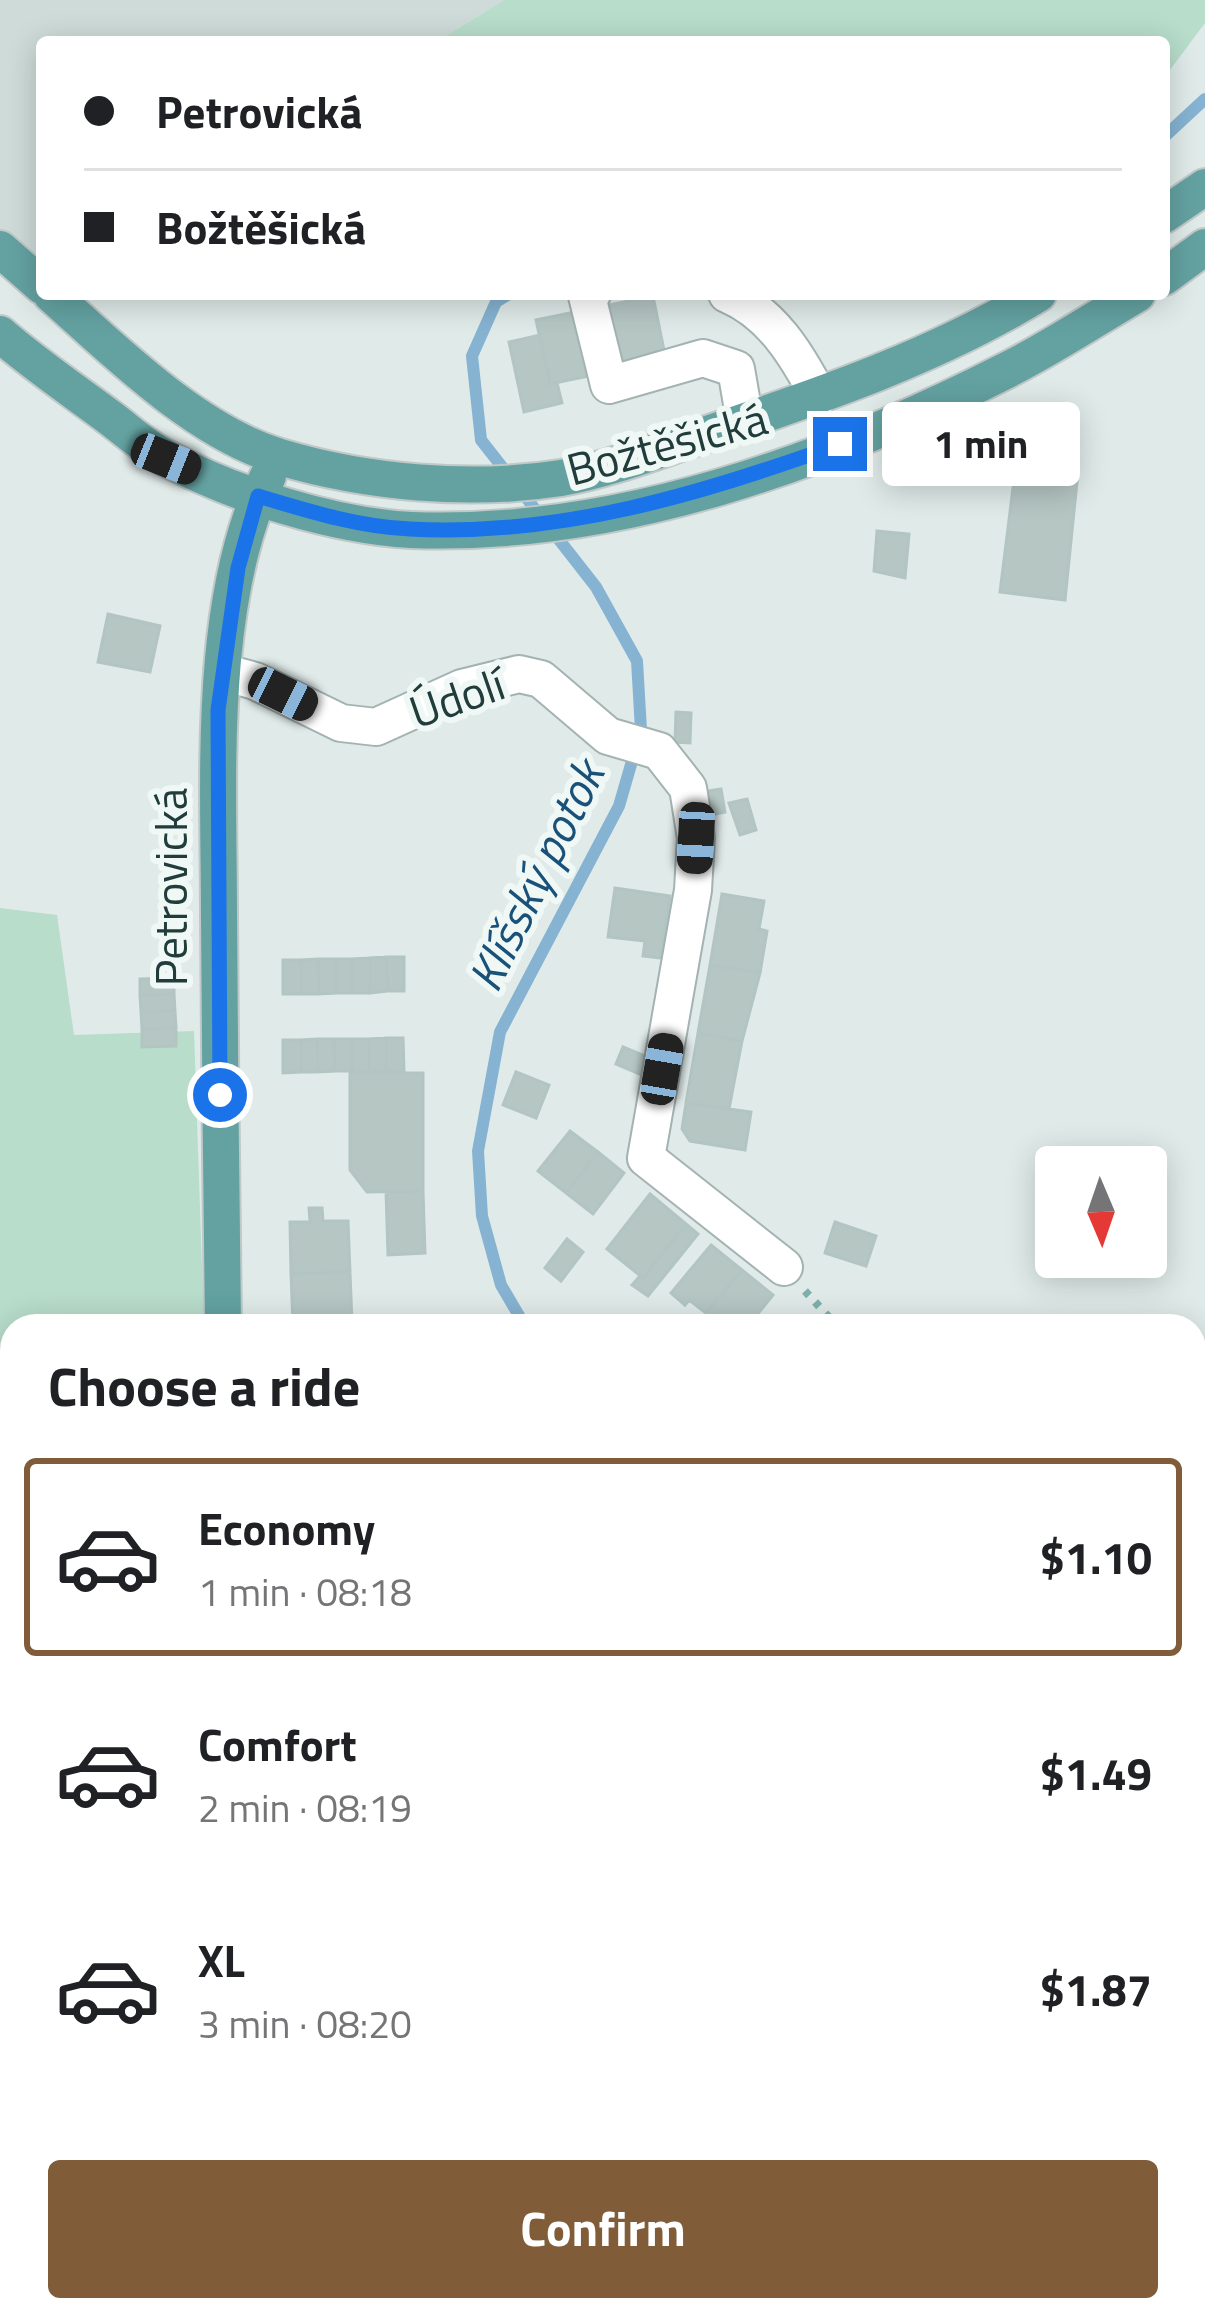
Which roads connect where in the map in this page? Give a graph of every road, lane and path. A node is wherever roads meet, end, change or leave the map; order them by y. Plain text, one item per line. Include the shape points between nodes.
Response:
1 (1205, 187) edge
2 (1170, 210) edge
3 (1205, 247) edge
4 (0, 249) edge
5 (1170, 273) edge
6 (36, 281) edge
7 (58, 300) edge
8 (587, 300) edge
9 (740, 300) edge
10 (1028, 300) edge
11 (1127, 300) edge
12 (0, 334) edge
13 (819, 397) junction
14 (746, 421) junction
15 (278, 457) junction
16 (258, 496) junction
17 (222, 672) junction
18 (784, 1267) dead end
19 (223, 1314) edge

1 - 2 main road
3 - 5 main road
4 - 6 main road
7 - 15 main road, Božtěšická via 146,379 205,421
8 - 14 street via 609,385 703,358 736,369
9 - 13 street via 792,346
10 - 13 main road, Božtěšická
11 - 16 main road, Božtěšická via 1015,367 884,428 610,514 513,528 408,530
12 - 16 main road, Božtěšická via 166,459
13 - 14 main road, Božtěšická
14 - 15 main road, Božtěšická via 561,478 412,483
15 - 16 main road, Petrovická
16 - 17 main road, Petrovická
17 - 18 street, Údolí via 341,723 376,727 462,688 519,674 541,679 608,736 659,752 688,788 696,838 646,1158
17 - 19 main road, Petrovická

